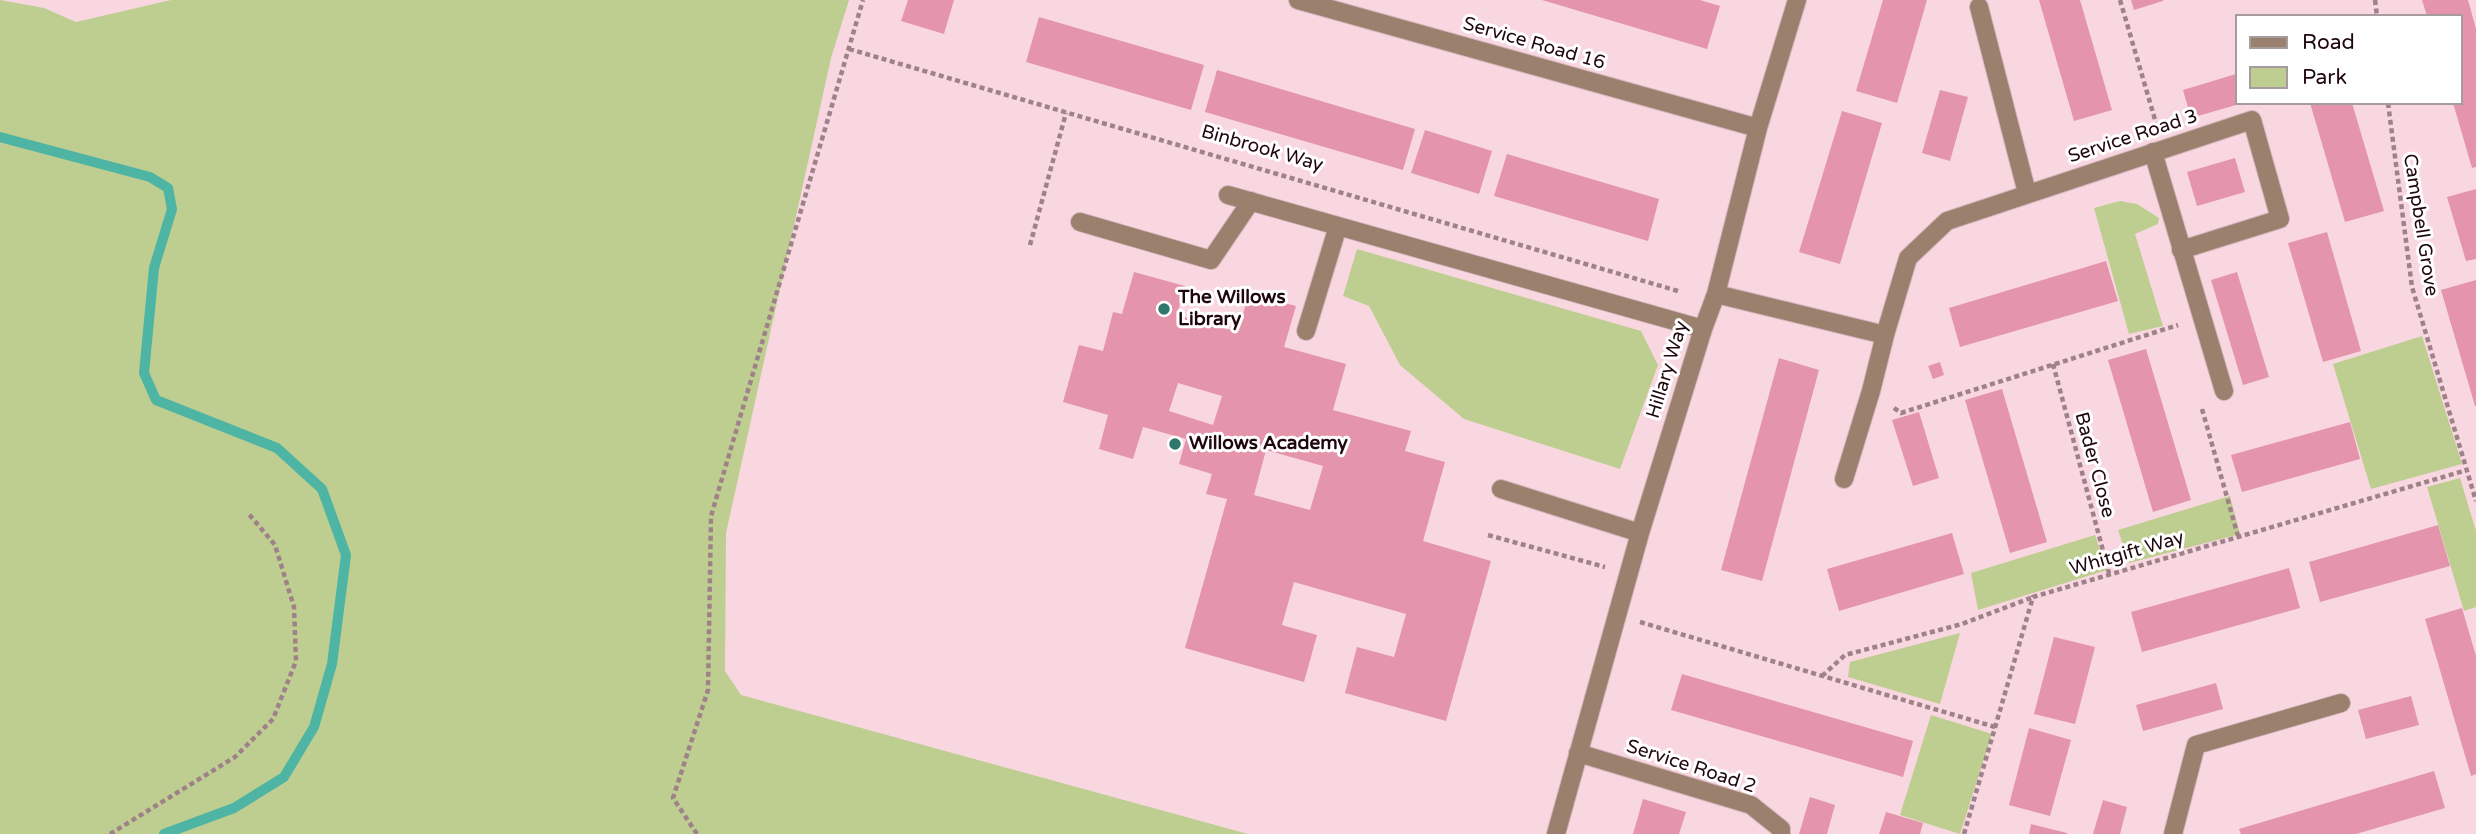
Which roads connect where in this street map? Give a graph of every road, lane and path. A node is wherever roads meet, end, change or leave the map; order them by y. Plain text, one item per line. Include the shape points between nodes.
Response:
1 (863, 0) edge
2 (1298, 0) edge
3 (1797, 0) edge
4 (2120, 0) edge
5 (1979, 7) dead end
6 (849, 50) junction
7 (2389, 105) edge
8 (1066, 113) junction
9 (1758, 128) junction
10 (2159, 150) junction
11 (2027, 193) junction
12 (1228, 195) dead end
13 (1251, 201) junction
14 (1080, 222) dead end
15 (1338, 226) junction
16 (1030, 245) dead end
17 (2181, 250) junction
18 (1714, 297) junction
19 (2201, 318) junction
20 (1703, 329) junction
21 (1306, 331) dead end
22 (1885, 335) junction
23 (2053, 364) junction
24 (1871, 391) junction
25 (2224, 391) joint
26 (2467, 470) junction
27 (1844, 479) dead end
28 (1501, 489) dead end
29 (2476, 501) edge
30 (248, 513) dead end
31 (1640, 533) junction
32 (1488, 535) dead end
33 (2238, 536) junction
34 (1629, 573) junction
35 (2109, 573) junction
36 (2033, 597) junction
37 (1617, 615) junction
38 (1822, 677) junction
39 (2342, 703) dead end
40 (1995, 727) junction
41 (1578, 753) junction
42 (110, 834) edge
43 (697, 834) edge
44 (1556, 834) edge
45 (1781, 834) edge
46 (1964, 834) edge
47 (2173, 834) edge

1 - 6 path
2 - 9 street, Service Road 16
3 - 9 street, Hillary Way
4 - 10 path
5 - 11 street
6 - 8 path, Binbrook Way
6 - 43 path via 711,516 708,690 673,798
7 - 26 path, Campbell Grove via 2413,287
8 - 16 path
8 - 18 path, Binbrook Way
9 - 18 street, Hillary Way
10 - 11 street, Service Road 3
10 - 17 street
10 - 17 street, Service Road 3 via 2252,120 2280,219
11 - 22 street, Service Road 3 via 1947,221 1908,258
12 - 13 street
13 - 14 street via 1211,260
13 - 15 street
15 - 20 street
15 - 21 street
17 - 19 street
18 - 20 street, Hillary Way
18 - 22 street
19 - 23 path
19 - 25 street
20 - 31 street, Hillary Way
22 - 24 street, Service Road 3
23 - 24 path via 1901,413
23 - 35 path, Bader Close
24 - 27 street, Service Road 3
25 - 33 path via 2199,398
26 - 29 path, Campbell Grove
26 - 33 path, Whitgift Way
28 - 31 street
30 - 42 path via 275,545 293,607 296,661 273,719 235,757
31 - 34 street, Hillary Way
32 - 34 path
33 - 35 path, Whitgift Way
34 - 37 street, Hillary Way
35 - 36 path, Whitgift Way
36 - 38 path, Whitgift Way via 1962,624 1845,655
36 - 40 path
37 - 38 path
37 - 41 street, Hillary Way
38 - 40 path
39 - 47 street via 2196,745
40 - 46 path
41 - 44 street, Hillary Way
41 - 45 street, Service Road 2 via 1751,805 1781,829

